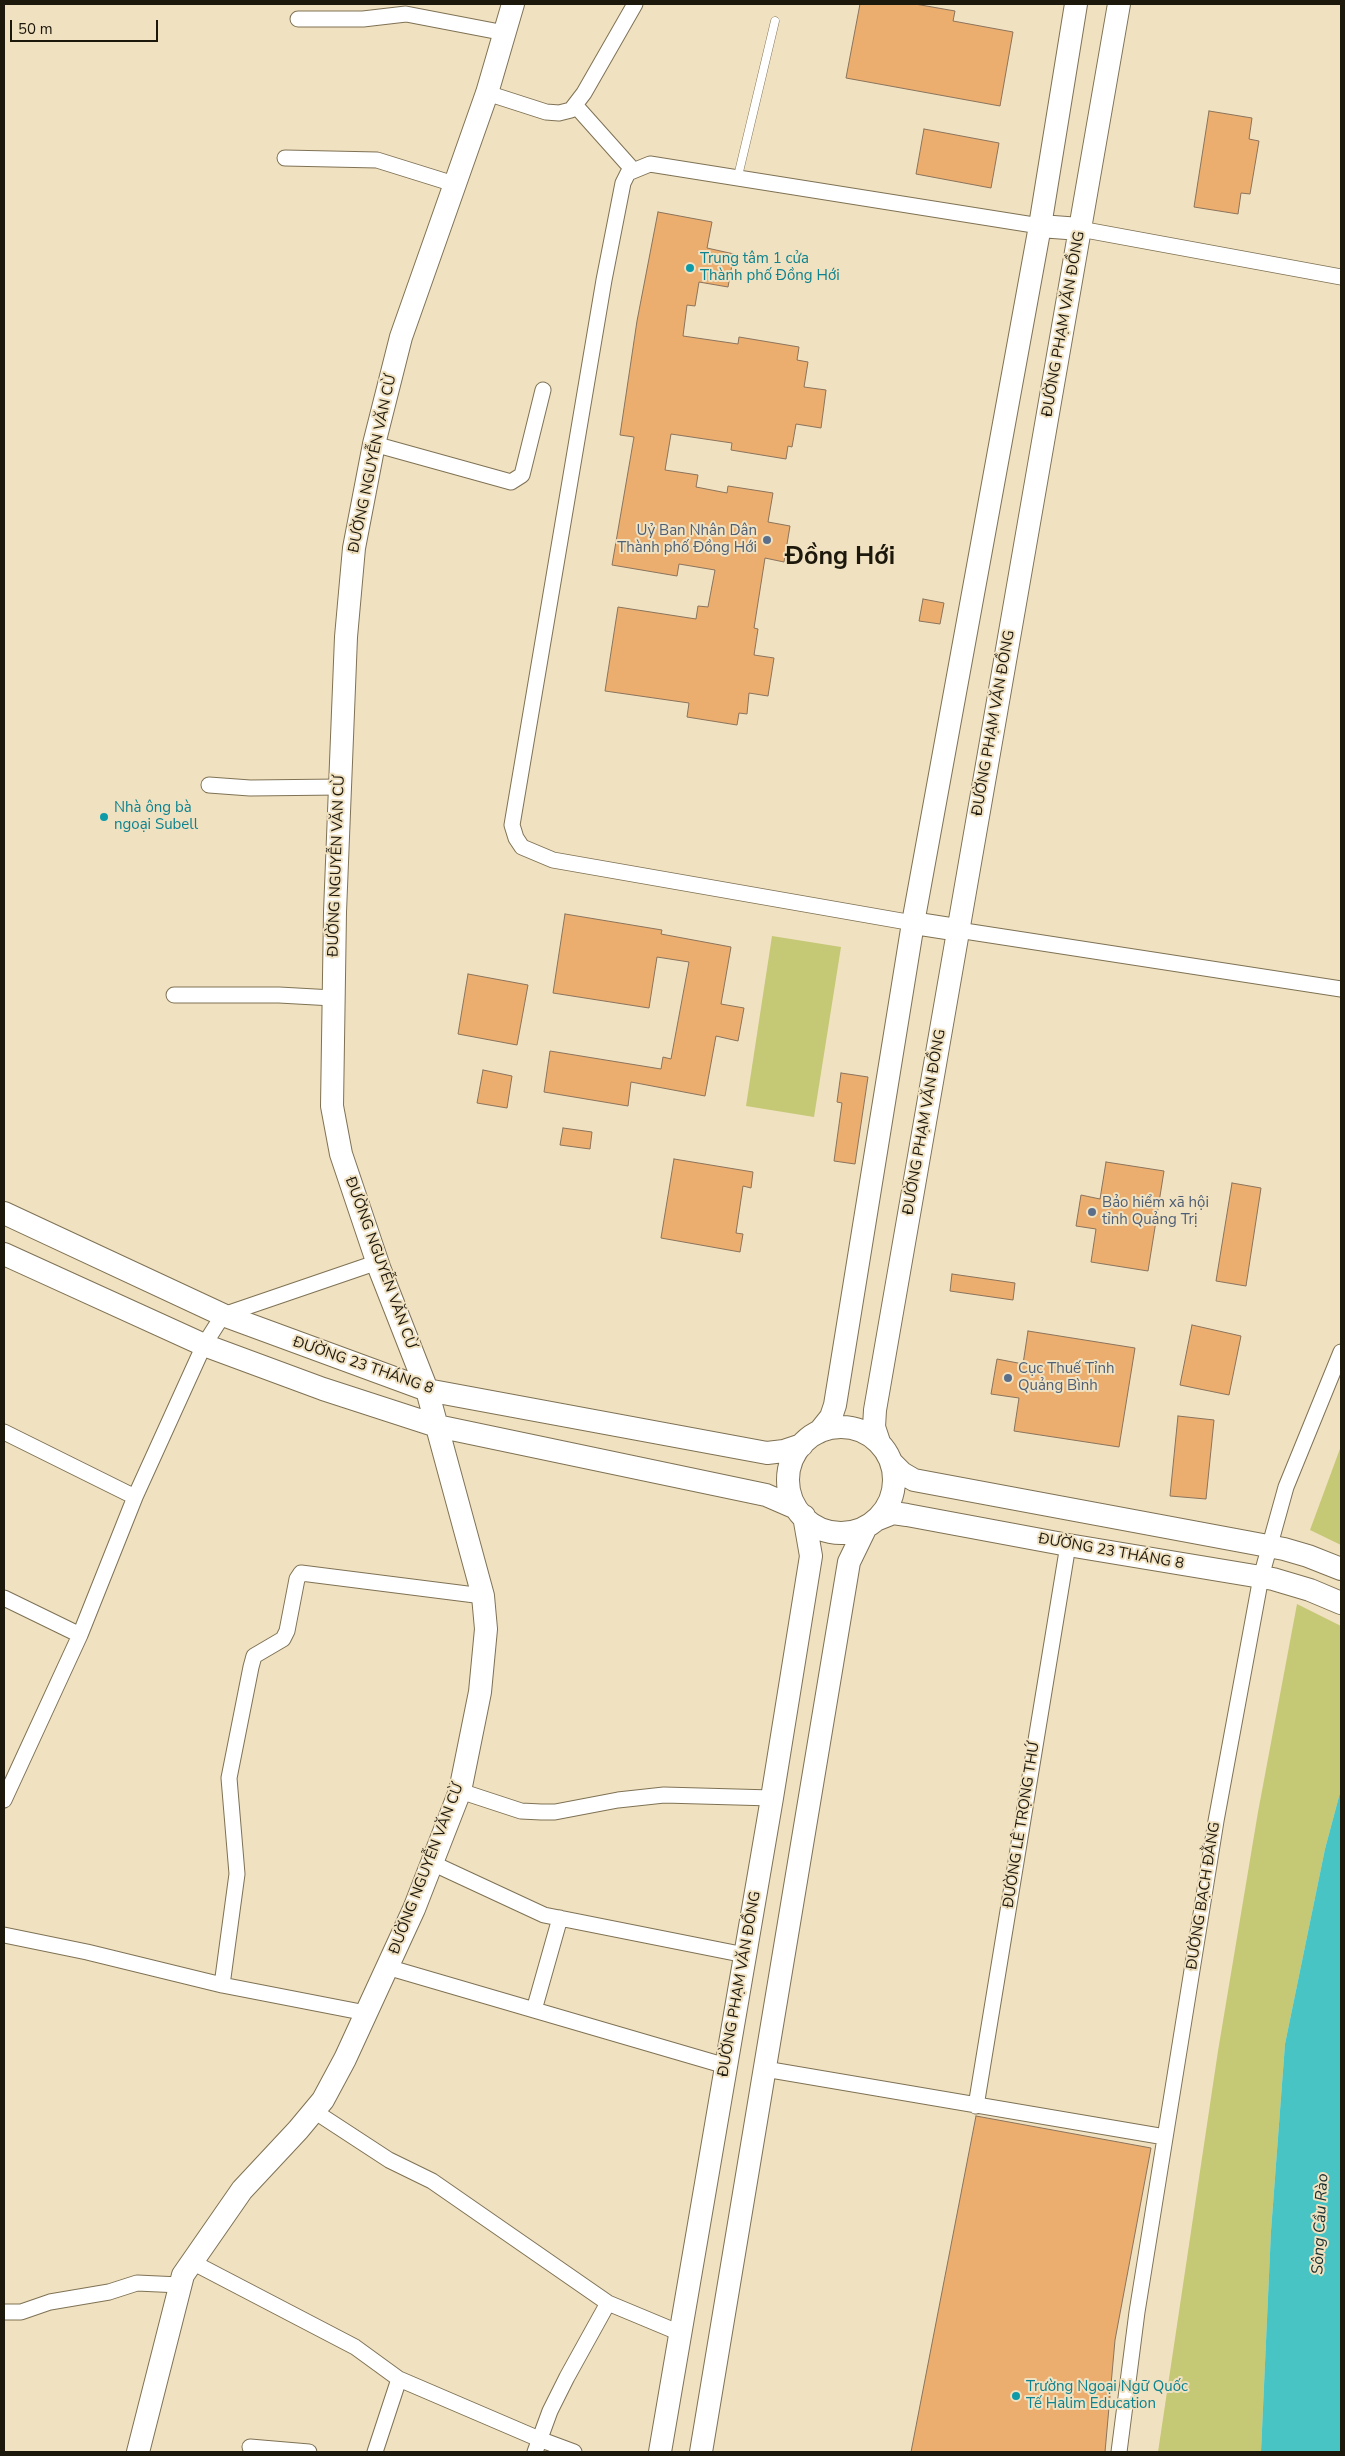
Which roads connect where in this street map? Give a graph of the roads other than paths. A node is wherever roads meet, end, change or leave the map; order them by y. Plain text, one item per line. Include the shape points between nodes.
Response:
1 (513, 4) edge
2 (635, 4) edge
3 (1076, 4) edge
4 (1118, 4) edge
5 (298, 19) dead end
6 (775, 22) dead end
7 (504, 33) junction
8 (487, 93) junction
9 (575, 105) junction
10 (285, 158) dead end
11 (633, 170) junction
12 (738, 176) junction
13 (454, 184) junction
14 (1040, 226) junction
15 (1080, 229) junction
16 (1341, 277) edge
17 (543, 390) dead end
18 (374, 444) junction
19 (209, 785) dead end
20 (340, 787) junction
21 (914, 923) junction
22 (958, 930) junction
23 (1341, 988) edge
24 (174, 995) dead end
25 (334, 998) junction
26 (4, 1213) edge
27 (4, 1254) edge
28 (378, 1262) junction
29 (223, 1315) junction
30 (204, 1344) junction
31 (1341, 1352) edge
32 (427, 1390) junction
33 (437, 1426) junction
34 (4, 1432) edge
35 (810, 1438) junction
36 (879, 1442) junction
37 (891, 1462) junction
38 (135, 1497) junction
39 (800, 1512) junction
40 (872, 1523) junction
41 (1068, 1545) junction
42 (1269, 1547) junction
43 (1341, 1569) edge
44 (1261, 1577) junction
45 (483, 1596) junction
46 (4, 1598) edge
47 (1341, 1603) edge
48 (80, 1635) junction
49 (8, 1781) edge
50 (460, 1790) junction
51 (772, 1798) junction
52 (4, 1800) edge
53 (432, 1863) junction
54 (560, 1918) junction
55 (4, 1935) edge
56 (745, 1955) junction
57 (387, 1968) junction
58 (222, 1985) junction
59 (534, 2010) junction
60 (366, 2013) junction
61 (726, 2066) junction
62 (765, 2069) junction
63 (976, 2106) junction
64 (314, 2111) junction
65 (1165, 2137) junction
66 (192, 2262) junction
67 (180, 2285) junction
68 (608, 2303) junction
69 (4, 2312) edge
70 (680, 2333) junction
71 (399, 2379) junction
72 (537, 2446) edge
73 (250, 2447) dead end
74 (138, 2452) edge
75 (309, 2452) edge
76 (375, 2452) edge
77 (574, 2452) edge
78 (660, 2452) edge
79 (701, 2452) edge
80 (1119, 2452) edge

1 - 7 street, ĐƯỜNG NGUYỄN VĂN CỪ
2 - 9 street
3 - 14 street
4 - 15 street, ĐƯỜNG PHẠM VĂN ĐỒNG
5 - 7 street via 363,19 406,14
6 - 12 lane
7 - 8 street, ĐƯỜNG NGUYỄN VĂN CỪ
8 - 9 street via 546,112 559,113 571,110
8 - 13 street, ĐƯỜNG NGUYỄN VĂN CỪ
9 - 11 street
10 - 13 street via 377,160
11 - 12 street via 650,164
11 - 21 street via 623,183 604,280 512,825 516,838 522,847 553,860
12 - 14 street via 964,216
13 - 18 street, ĐƯỜNG NGUYỄN VĂN CỪ via 401,337
14 - 15 street
14 - 21 street
15 - 16 street
15 - 22 street, ĐƯỜNG PHẠM VĂN ĐỒNG
17 - 18 street via 522,475 511,482
18 - 20 street, ĐƯỜNG NGUYỄN VĂN CỪ via 353,558 346,637
19 - 20 street
20 - 25 street, ĐƯỜNG NGUYỄN VĂN CỪ
21 - 22 street
21 - 35 street via 834,1405 831,1417
22 - 23 street
22 - 36 street, ĐƯỜNG PHẠM VĂN ĐỒNG via 875,1410 874,1427
24 - 25 street
25 - 28 street, ĐƯỜNG NGUYỄN VĂN CỪ via 332,1106 341,1154
26 - 29 street, ĐƯỜNG 23 THÁNG 8
27 - 30 street
28 - 29 street
28 - 32 street, ĐƯỜNG NGUYỄN VĂN CỪ
29 - 30 street
29 - 32 street, ĐƯỜNG 23 THÁNG 8
30 - 33 street via 322,1389
30 - 38 street
31 - 42 street, ĐƯỜNG BẠCH ĐẰNG via 1286,1487
32 - 33 street, ĐƯỜNG NGUYỄN VĂN CỪ
32 - 35 street, ĐƯỜNG 23 THÁNG 8 via 767,1453 784,1451
33 - 39 street via 766,1495
33 - 45 street, ĐƯỜNG NGUYỄN VĂN CỪ
34 - 38 street
35 - 36 street via 836,1427 851,1427
35 - 39 street via 790,1465 790,1496
36 - 37 street
37 - 40 street via 893,1491 887,1508
37 - 42 street via 914,1480
38 - 48 street
39 - 40 street via 810,1523 825,1531 843,1534
39 - 51 street, ĐƯỜNG PHẠM VĂN ĐỒNG via 811,1556
40 - 41 street, ĐƯỜNG 23 THÁNG 8 via 894,1513
40 - 62 street via 849,1562
41 - 44 street, ĐƯỜNG 23 THÁNG 8
41 - 63 street, ĐƯỜNG LÊ TRỌNG THỨ
42 - 43 street via 1308,1556
42 - 44 street, ĐƯỜNG BẠCH ĐẰNG
44 - 47 street, ĐƯỜNG 23 THÁNG 8 via 1310,1590
44 - 65 street, ĐƯỜNG BẠCH ĐẰNG via 1216,1821
45 - 50 street, ĐƯỜNG NGUYỄN VĂN CỪ via 486,1629 480,1692
45 - 58 street via 301,1572 283,1639 254,1656 250,1667 229,1778 237,1874
46 - 48 street
48 - 49 street
49 - 52 street
50 - 51 street via 521,1811 541,1812 664,1795
50 - 53 street, ĐƯỜNG NGUYỄN VĂN CỪ
51 - 56 street, ĐƯỜNG PHẠM VĂN ĐỒNG
53 - 54 street via 544,1915
53 - 57 street, ĐƯỜNG NGUYỄN VĂN CỪ
54 - 56 street
54 - 59 street
55 - 58 street
56 - 61 street, ĐƯỜNG PHẠM VĂN ĐỒNG
57 - 59 street
57 - 60 street, ĐƯỜNG NGUYỄN VĂN CỪ
58 - 60 street
59 - 61 street
60 - 64 street, ĐƯỜNG NGUYỄN VĂN CỪ via 345,2059
61 - 70 street, ĐƯỜNG PHẠM VĂN ĐỒNG
62 - 63 street
62 - 79 street
63 - 65 street
64 - 66 street, ĐƯỜNG NGUYỄN VĂN CỪ via 242,2190
64 - 68 street via 389,2160 432,2181
65 - 80 street, ĐƯỜNG BẠCH ĐẰNG
66 - 67 street, ĐƯỜNG NGUYỄN VĂN CỪ
66 - 71 street via 355,2347
67 - 69 street via 137,2283 109,2292 50,2302 21,2312
67 - 74 street, ĐƯỜNG NGUYỄN VĂN CỪ
68 - 70 street
68 - 72 street via 566,2377
70 - 78 street, ĐƯỜNG PHẠM VĂN ĐỒNG
71 - 72 street
71 - 76 street
72 - 77 street
73 - 75 street

